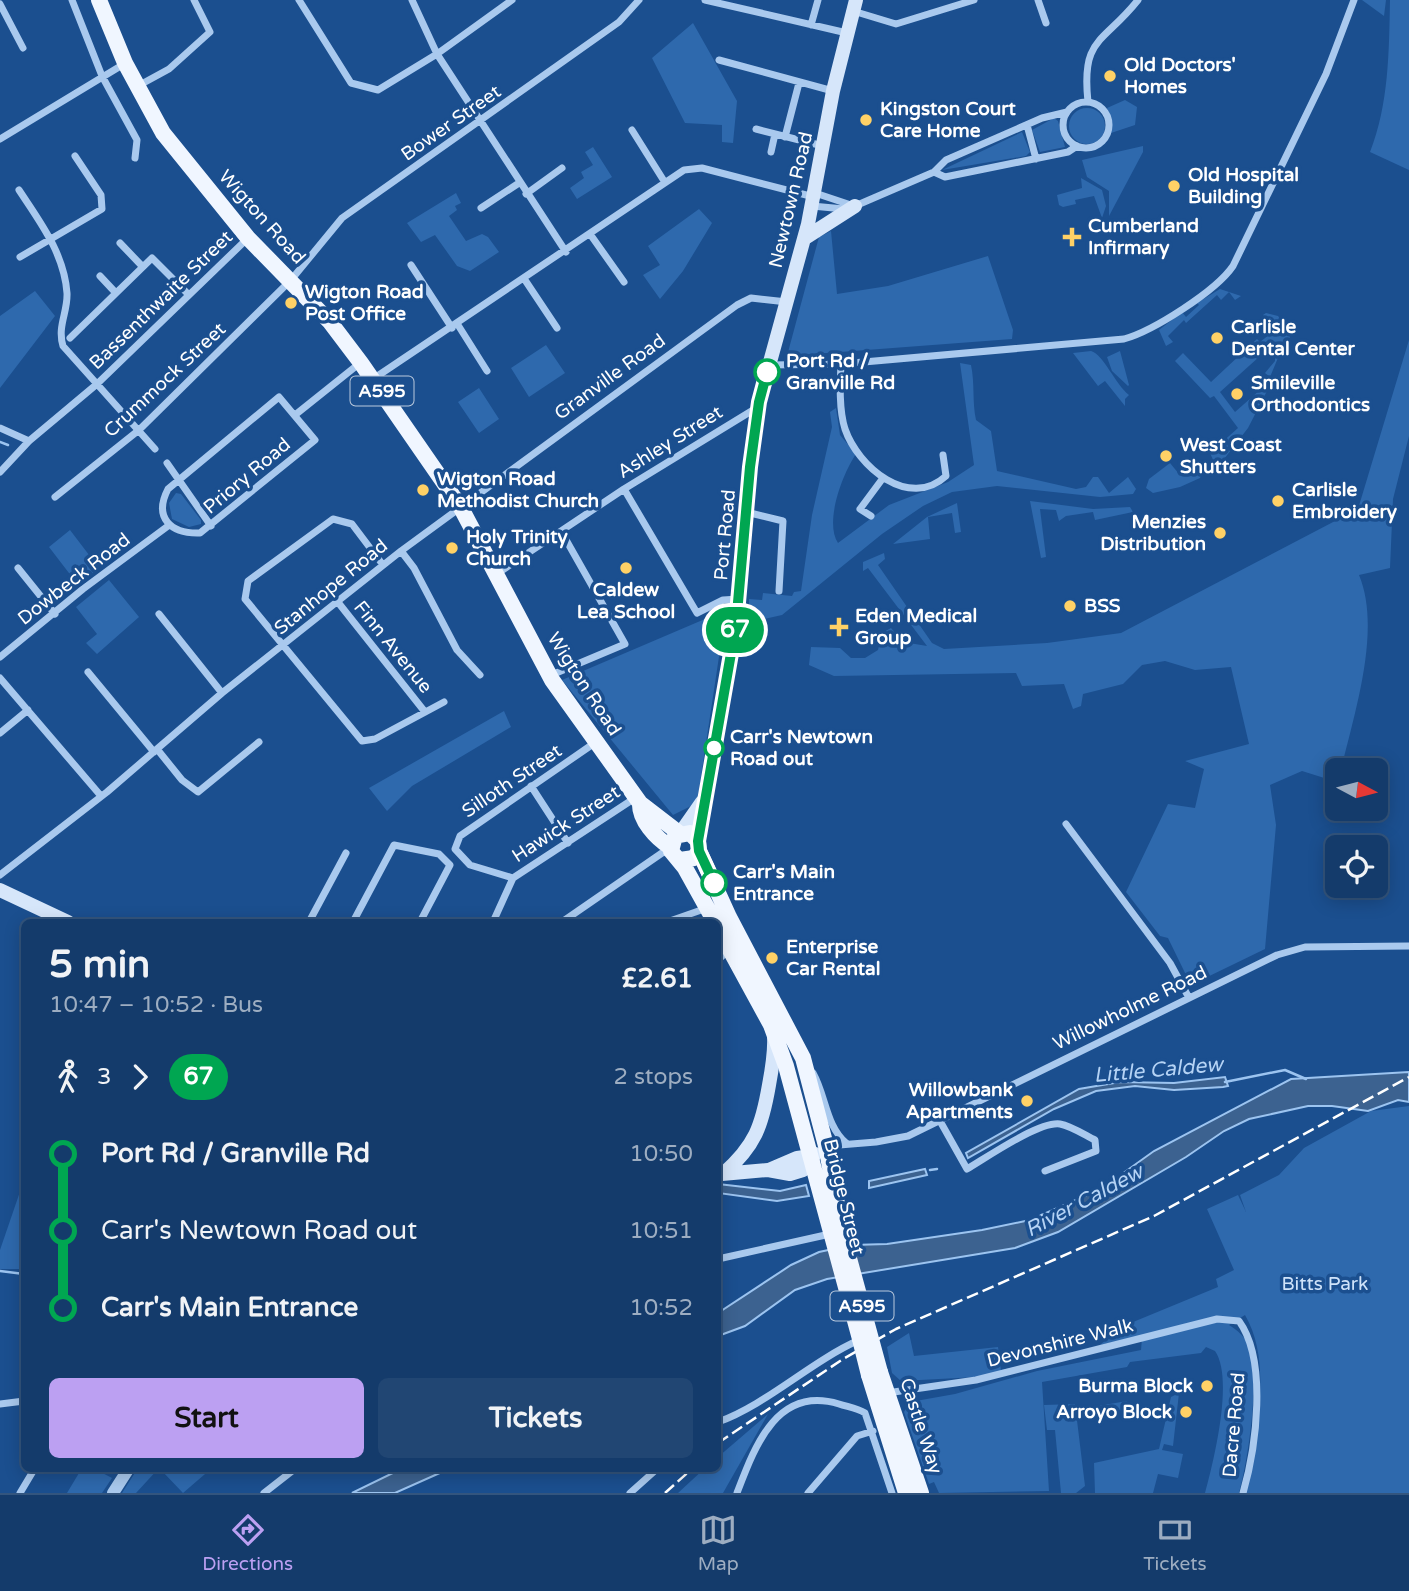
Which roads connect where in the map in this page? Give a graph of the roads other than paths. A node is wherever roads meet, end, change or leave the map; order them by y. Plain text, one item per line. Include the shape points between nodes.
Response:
1 (72, 0) edge
2 (99, 0) edge
3 (194, 0) edge
4 (299, 0) edge
5 (412, 0) edge
6 (512, 0) edge
7 (639, 0) edge
8 (705, 0) edge
9 (818, 0) edge
10 (945, 0) edge
11 (974, 0) edge
12 (1038, 0) edge
13 (1138, 0) edge
14 (1354, 0) edge
15 (0, 4) edge
16 (854, 5) edge
17 (943, 9) junction
18 (1046, 23) dead end
19 (811, 25) junction
20 (847, 33) junction
21 (23, 48) dead end
22 (437, 54) junction
23 (719, 60) dead end
24 (125, 64) junction
25 (102, 76) junction
26 (799, 83) junction
27 (136, 87) junction
28 (833, 91) junction
29 (1088, 102) junction
30 (1067, 113) junction
31 (479, 123) junction
32 (1027, 125) junction
33 (632, 130) dead end
34 (756, 130) dead end
35 (775, 134) junction
36 (785, 137) junction
37 (0, 139) edge
38 (824, 146) junction
39 (1077, 146) junction
40 (771, 152) dead end
41 (75, 156) dead end
42 (135, 158) dead end
43 (1036, 159) junction
44 (562, 168) dead end
45 (934, 172) junction
46 (664, 181) junction
47 (519, 183) junction
48 (19, 190) dead end
49 (526, 194) junction
50 (814, 199) junction
51 (855, 206) junction
52 (481, 208) dead end
53 (590, 234) junction
54 (805, 238) junction
55 (248, 239) junction
56 (52, 241) junction
57 (120, 243) dead end
58 (566, 252) junction
59 (20, 257) dead end
60 (411, 265) dead end
61 (142, 266) junction
62 (100, 276) dead end
63 (291, 280) junction
64 (525, 280) junction
65 (624, 282) dead end
66 (115, 292) junction
67 (189, 295) junction
68 (787, 302) junction
69 (455, 327) junction
70 (557, 328) dead end
71 (70, 338) dead end
72 (361, 363) junction
73 (841, 364) junction
74 (769, 365) junction
75 (487, 371) dead end
76 (373, 379) junction
77 (97, 384) junction
78 (758, 407) junction
79 (295, 415) junction
80 (0, 428) edge
81 (139, 430) junction
82 (29, 441) junction
83 (155, 449) dead end
84 (943, 455) dead end
85 (167, 463) dead end
86 (0, 472) edge
87 (883, 478) junction
88 (177, 480) junction
89 (624, 489) junction
90 (55, 497) dead end
91 (460, 506) junction
92 (746, 512) junction
93 (871, 516) dead end
94 (168, 526) junction
95 (211, 526) junction
96 (561, 531) junction
97 (401, 551) junction
98 (383, 565) junction
99 (18, 568) dead end
100 (494, 575) junction
101 (779, 591) dead end
102 (739, 599) junction
103 (337, 601) junction
104 (55, 614) junction
105 (159, 614) dead end
106 (283, 646) junction
107 (0, 657) edge
108 (88, 672) dead end
109 (480, 675) dead end
110 (550, 676) junction
111 (0, 678) edge
112 (222, 693) junction
113 (444, 702) dead end
114 (28, 710) junction
115 (425, 712) junction
116 (0, 733) edge
117 (259, 742) dead end
118 (597, 742) junction
119 (155, 751) junction
120 (531, 786) junction
121 (705, 795) junction
122 (101, 796) junction
123 (638, 800) junction
124 (1066, 824) dead end
125 (568, 843) junction
126 (676, 845) junction
127 (699, 846) junction
128 (346, 853) dead end
129 (0, 875) edge
130 (513, 878) junction
131 (0, 890) edge
132 (711, 915) edge
133 (62, 919) edge
134 (311, 919) edge
135 (355, 919) edge
136 (422, 919) edge
137 (494, 919) edge
138 (566, 919) edge
139 (686, 919) edge
140 (1409, 946) edge
141 (724, 955) edge
142 (1188, 996) junction
143 (778, 1025) junction
144 (803, 1058) junction
145 (940, 1121) junction
146 (846, 1143) junction
147 (826, 1146) junction
148 (812, 1156) junction
149 (1045, 1171) dead end
150 (721, 1173) edge
151 (721, 1174) edge
152 (836, 1240) junction
153 (721, 1259) edge
154 (1239, 1321) joint
155 (860, 1339) junction
156 (875, 1373) junction
157 (887, 1393) junction
158 (21, 1401) edge
159 (0, 1404) edge
160 (721, 1420) edge
161 (873, 1431) junction
162 (33, 1472) edge
163 (126, 1472) edge
164 (291, 1472) edge
165 (654, 1472) edge
166 (20, 1493) edge
167 (113, 1493) edge
168 (264, 1493) edge
169 (630, 1493) edge
170 (737, 1493) edge
171 (808, 1493) edge
172 (892, 1493) edge
173 (906, 1493) edge
174 (921, 1493) edge
175 (1243, 1493) edge

1 - 25 street
2 - 24 main road, Wigton Road / A595
3 - 27 street via 210,32 169,69
4 - 22 street via 351,83 362,88 378,90
5 - 22 street
6 - 22 street
7 - 31 street, Bower Street via 619,22
8 - 19 street
9 - 19 street
10 - 17 street
11 - 17 street
12 - 18 street
13 - 29 street via 1089,53
14 - 73 street via 1326,74 1233,266 1220,281 1135,336
15 - 21 street
16 - 17 street via 896,24
16 - 20 main road, Newtown Road
19 - 20 street
20 - 28 main road, Newtown Road
22 - 31 street
23 - 26 street
24 - 25 street
24 - 27 main road, Wigton Road / A595
25 - 37 street
25 - 42 street via 137,140
26 - 28 street
26 - 36 street
27 - 55 main road, Wigton Road / A595 via 163,133
28 - 38 main road, Newtown Road
29 - 30 street
29 - 39 street via 1105,113 1107,133 1094,146
30 - 32 street
30 - 39 street via 1066,135
31 - 47 street
31 - 63 street, Bower Street via 342,218
32 - 43 street
32 - 45 street via 946,160
33 - 46 street
34 - 35 street
35 - 36 street
35 - 40 street
36 - 38 street
38 - 50 main road, Newtown Road
39 - 43 street
41 - 56 street via 100,195 102,209
43 - 45 street via 945,177
44 - 49 street
45 - 51 street
46 - 50 street via 684,170 702,168
46 - 53 street
47 - 49 street
47 - 52 street
48 - 56 street
49 - 58 street
50 - 51 street
50 - 51 street via 844,209
50 - 54 main road, Newtown Road
51 - 54 main road
53 - 58 street
53 - 65 street
54 - 68 main road, Newtown Road
55 - 63 main road, Wigton Road / A595
55 - 67 street, Bassenthwaite Street
56 - 59 street
56 - 77 street via 67,296 59,332 63,346
57 - 61 street
58 - 64 street
60 - 69 street
61 - 66 street
61 - 67 street via 152,258
62 - 66 street
63 - 72 main road, Wigton Road / A595
63 - 81 street, Crummock Street
64 - 69 street
64 - 70 street
66 - 71 street
67 - 77 street, Bassenthwaite Street
68 - 74 main road, Newtown Road
68 - 91 street, Granville Road via 751,298 737,304
69 - 75 street
69 - 76 street
72 - 76 main road, Wigton Road / A595
72 - 79 street, Priory Road
73 - 74 street
73 - 87 street via 844,426 855,451
74 - 78 main road, Newtown Road
76 - 91 main road, Wigton Road / A595
77 - 81 street
77 - 82 street, Bassenthwaite Street
78 - 89 street, Ashley Street
78 - 92 main road, Port Road
79 - 88 street via 279,397
79 - 95 street, Priory Road via 315,440
80 - 82 street
81 - 83 street
81 - 90 street, Crummock Street
82 - 86 street, Bassenthwaite Street
84 - 87 street via 946,476 930,484 908,489
85 - 88 street
87 - 93 street via 860,509
88 - 94 street via 164,498 163,518
88 - 95 street
89 - 96 street, Ashley Street
89 - 102 street via 697,613 723,600
91 - 97 street, Stanhope Road
91 - 100 main road, Wigton Road / A595
92 - 101 street via 783,522
92 - 102 main road, Port Road
94 - 95 street, Priory Road via 190,534
94 - 104 street, Dowbeck Road
96 - 100 street, Ashley Street
96 - 110 street via 625,644
97 - 98 street, Stanhope Road
97 - 109 street via 457,650
98 - 103 street, Stanhope Road
98 - 106 street via 355,527 337,518 248,580 245,599
99 - 104 street
100 - 110 main road, Wigton Road / A595
102 - 121 main road, Port Road
103 - 106 street, Stanhope Road
103 - 115 street, Finn Avenue
104 - 107 street, Dowbeck Road
105 - 112 street
106 - 112 street, Stanhope Road
106 - 115 street, Finn Avenue via 362,741 375,739
108 - 119 street
110 - 118 main road, Wigton Road / A595
111 - 114 street
112 - 119 street, Stanhope Road
113 - 115 street, Finn Avenue
114 - 116 street
114 - 122 street
117 - 119 street via 198,792
118 - 120 street, Silloth Street
118 - 123 main road, Wigton Road / A595
119 - 122 street, Stanhope Road
120 - 125 street
120 - 130 street, Silloth Street via 460,836 457,853 470,864
121 - 126 main road
121 - 127 main road, Port Road
122 - 129 street, Stanhope Road
123 - 125 street, Hawick Street
123 - 126 main road, Wigton Road / A595 via 639,811 659,840
124 - 142 street via 1170,963
125 - 130 street, Hawick Street
126 - 127 main road via 693,835
126 - 127 main road via 690,860
126 - 132 main road, A595
126 - 138 street
127 - 143 main road, A595
128 - 134 street
130 - 137 street
131 - 133 main road
132 - 139 street
135 - 136 street via 394,845 439,854 450,865
140 - 142 street, Willowholme Road via 1305,947
141 - 143 main road, A595
142 - 145 street, Willowholme Road
143 - 144 main road, Bridge Street / A595
143 - 148 main road, Bridge Street / A595
143 - 150 main road via 763,1121 748,1148
144 - 146 street, Bridge Street via 820,1086 832,1126
144 - 147 main road, Bridge Street / A595
145 - 146 street, Willowholme Road via 908,1136
145 - 149 street via 967,1169 1054,1125 1095,1140 1096,1152
146 - 147 street, Willowholme Road
147 - 148 main road
147 - 152 main road, Bridge Street / A595
148 - 151 main road via 803,1170 790,1174 768,1170
148 - 152 main road, Bridge Street / A595
152 - 153 street
152 - 155 main road, Bridge Street / A595
152 - 156 main road, Bridge Street / A595, bridge
154 - 157 street, Devonshire Walk via 1217,1319 976,1380
154 - 175 street, Dacre Road via 1253,1348 1256,1366
155 - 156 main road, Bridge Street / A595, bridge
155 - 160 street
156 - 157 main road, Castle Way / A595
156 - 173 main road, Castle Way / A595
157 - 174 main road, Castle Way / A595
158 - 159 street
161 - 170 street via 865,1413 844,1405 812,1399 795,1405 768,1425
161 - 171 street via 858,1436
161 - 172 street
162 - 166 street
163 - 167 street
164 - 168 street
165 - 169 street

